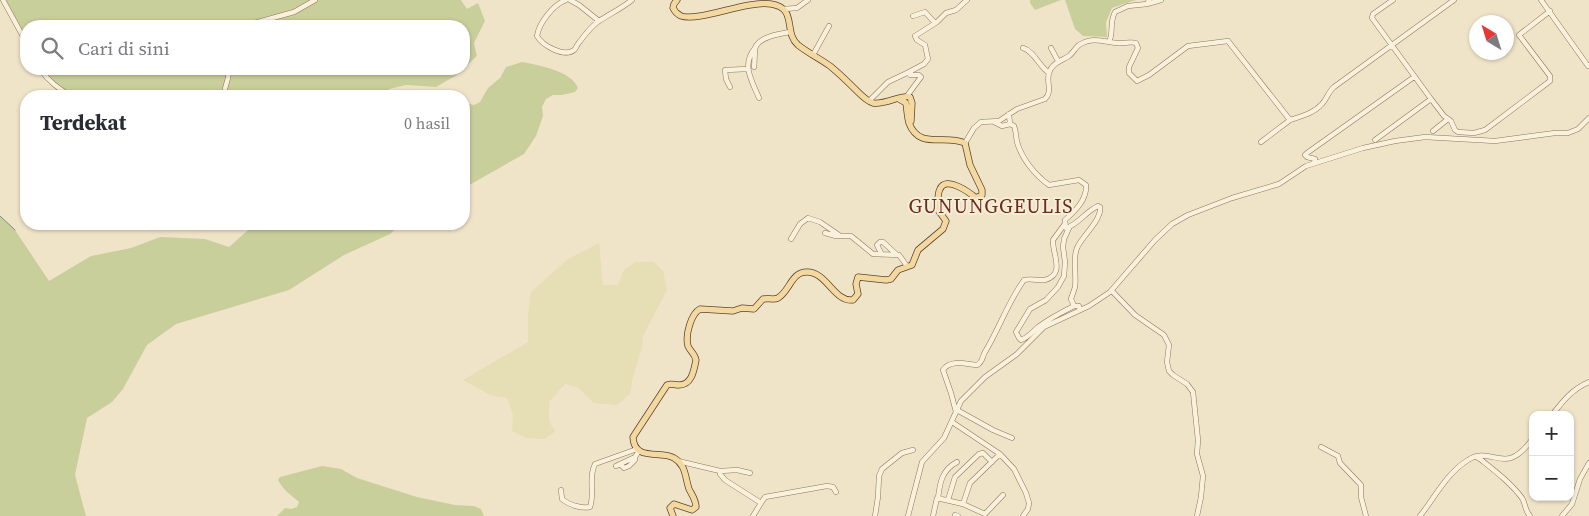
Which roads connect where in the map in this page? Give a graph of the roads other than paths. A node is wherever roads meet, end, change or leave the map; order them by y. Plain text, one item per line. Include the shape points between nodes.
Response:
1 (2, 0) edge
2 (315, 0) edge
3 (566, 0) edge
4 (570, 0) edge
5 (632, 0) edge
6 (677, 0) edge
7 (808, 0) edge
8 (967, 0) edge
9 (1161, 0) edge
10 (1392, 0) edge
11 (1454, 0) edge
12 (1541, 0) edge
13 (1148, 2) edge
14 (784, 9) junction
15 (1550, 12) junction
16 (913, 16) dead end
17 (265, 20) edge
18 (599, 21) junction
19 (935, 23) junction
20 (829, 26) dead end
21 (20, 32) edge
22 (790, 32) junction
23 (1109, 42) junction
24 (1392, 46) junction
25 (756, 47) junction
26 (1023, 48) dead end
27 (1051, 48) dead end
28 (813, 55) junction
29 (1058, 61) junction
30 (1588, 66) edge
31 (754, 67) dead end
32 (748, 69) junction
33 (909, 72) junction
34 (1049, 72) junction
35 (45, 75) edge
36 (228, 75) edge
37 (1414, 76) junction
38 (730, 87) dead end
39 (62, 90) edge
40 (225, 90) edge
41 (907, 96) junction
42 (759, 98) dead end
43 (899, 99) junction
44 (1431, 99) junction
45 (869, 101) junction
46 (1009, 114) junction
47 (1589, 118) edge
48 (1448, 119) junction
49 (1290, 120) junction
50 (994, 122) junction
51 (1010, 124) junction
52 (910, 126) junction
53 (1454, 130) junction
54 (1433, 131) dead end
55 (1450, 138) junction
56 (1375, 140) dead end
57 (1261, 142) dead end
58 (965, 143) junction
59 (1314, 163) junction
60 (1066, 226) junction
61 (825, 232) dead end
62 (839, 235) junction
63 (791, 239) dead end
64 (896, 254) junction
65 (882, 255) junction
66 (907, 266) junction
67 (1112, 291) junction
68 (1074, 306) junction
69 (1080, 310) junction
70 (1587, 383) edge
71 (1589, 389) edge
72 (956, 411) junction
73 (1555, 411) edge
74 (952, 422) junction
75 (1012, 438) dead end
76 (1529, 443) edge
77 (1321, 447) dead end
78 (638, 450) junction
79 (913, 450) dead end
80 (1000, 454) junction
81 (635, 457) junction
82 (1474, 457) junction
83 (628, 460) junction
84 (677, 460) junction
85 (956, 462) dead end
86 (992, 462) junction
87 (1589, 463) edge
88 (628, 466) junction
89 (720, 471) junction
90 (750, 473) dead end
91 (561, 490) dead end
92 (836, 492) dead end
93 (1003, 496) dead end
94 (938, 498) junction
95 (948, 500) junction
96 (761, 503) junction
97 (963, 504) junction
98 (673, 516) edge
99 (753, 516) edge
100 (874, 516) edge
101 (908, 516) edge
102 (933, 516) edge
103 (1023, 516) edge
104 (1197, 516) edge
105 (1366, 516) edge
106 (1420, 516) edge
107 (1530, 516) edge
108 (1562, 516) edge

1 - 21 street
2 - 17 street via 294,12
3 - 18 street via 553,9 537,32 536,36 546,46 573,51
4 - 18 street
5 - 18 street
6 - 14 main road via 673,8 684,16 770,3
7 - 14 street via 797,8
8 - 19 street
9 - 13 street
10 - 24 street via 1372,16
11 - 24 street
12 - 15 street
13 - 23 street via 1115,12
14 - 22 main road via 789,18
15 - 30 street
15 - 53 street via 1519,35 1550,76 1550,81 1483,131
16 - 19 street via 925,12
19 - 33 street via 915,36 925,45 928,58
20 - 28 street
22 - 25 street via 769,37
22 - 28 main road via 797,44
23 - 29 street via 1088,40 1077,46 1070,56
23 - 49 street via 1137,44 1129,67 1129,73 1137,80 1188,46 1228,41
24 - 37 street
24 - 49 street via 1334,87 1317,108
25 - 31 street
25 - 32 street via 748,60
26 - 34 street via 1029,50
27 - 29 street
28 - 45 main road
29 - 34 street
32 - 38 street via 725,70
32 - 42 street
33 - 41 street via 921,78
33 - 45 street via 888,82
34 - 46 street via 1046,98
35 - 39 street
36 - 40 street
37 - 44 street
37 - 59 street via 1307,153 1307,157 1315,159
41 - 43 main road
41 - 52 main road via 912,103
43 - 45 main road via 880,103
43 - 52 main road via 906,103
44 - 48 street
44 - 56 street
46 - 50 street
46 - 51 street
47 - 55 street via 1578,129 1568,133 1495,141
48 - 53 street
48 - 54 street
49 - 57 street
50 - 51 street via 1002,126
50 - 58 street via 978,124
51 - 60 street via 1014,126 1024,158 1044,182 1049,185 1079,180 1086,185 1083,199 1065,220
52 - 58 main road via 926,140 951,139
53 - 55 street
55 - 59 street via 1386,142
58 - 66 main road via 982,195 976,198 951,184 941,187 938,210 946,224 918,250 912,264
59 - 67 street via 1279,184 1232,198 1172,224
60 - 68 street via 1100,207 1099,217 1076,250 1075,287 1071,299
60 - 68 street via 1064,276 1046,300 1030,309 1016,332 1019,338 1026,338
60 - 72 street via 1053,240 1057,269 1045,280 1024,280 1013,295 980,364 952,364 944,368
61 - 62 street
62 - 63 street via 808,218 802,221
62 - 65 street via 851,236 872,253
64 - 65 street
64 - 65 street via 880,242 877,245
64 - 66 street
66 - 78 main road via 889,280 858,277 858,294 852,300 843,298 818,275 807,272 797,275 780,297 762,299 754,309 742,308 733,312 697,310 688,337 689,347 696,358 692,376 681,385 667,385 636,430 633,440
67 - 69 street
67 - 104 street via 1135,315 1164,335 1170,345 1169,371 1193,392 1197,454 1203,476
68 - 69 street via 1079,306
69 - 72 street via 1044,327 1021,351 985,377 961,401
70 - 71 street
70 - 73 street via 1566,397
72 - 74 street
72 - 75 street
74 - 80 street
74 - 101 street via 944,438 922,462
76 - 82 street via 1510,458
77 - 105 street via 1338,456 1340,463 1360,485
78 - 81 street
78 - 84 main road
78 - 91 street via 595,464 590,506 585,508 566,502 562,499
79 - 100 street via 902,453 882,469
80 - 86 street
80 - 103 street via 1014,469 1026,493 1030,506
81 - 83 street
81 - 88 street
82 - 106 street via 1445,482
82 - 107 street via 1506,481 1522,498
83 - 88 street
83 - 88 street via 618,465
84 - 89 street
84 - 98 main road via 686,472 697,505 692,510 674,504 670,508
85 - 94 street via 943,474
86 - 95 street via 983,453 979,454 955,477
86 - 97 street via 967,487
87 - 108 street via 1572,504
89 - 90 street
89 - 96 street via 725,480
92 - 96 street via 830,486 765,498
93 - 97 street via 984,514
94 - 95 street
94 - 102 street
95 - 97 street
96 - 99 street

